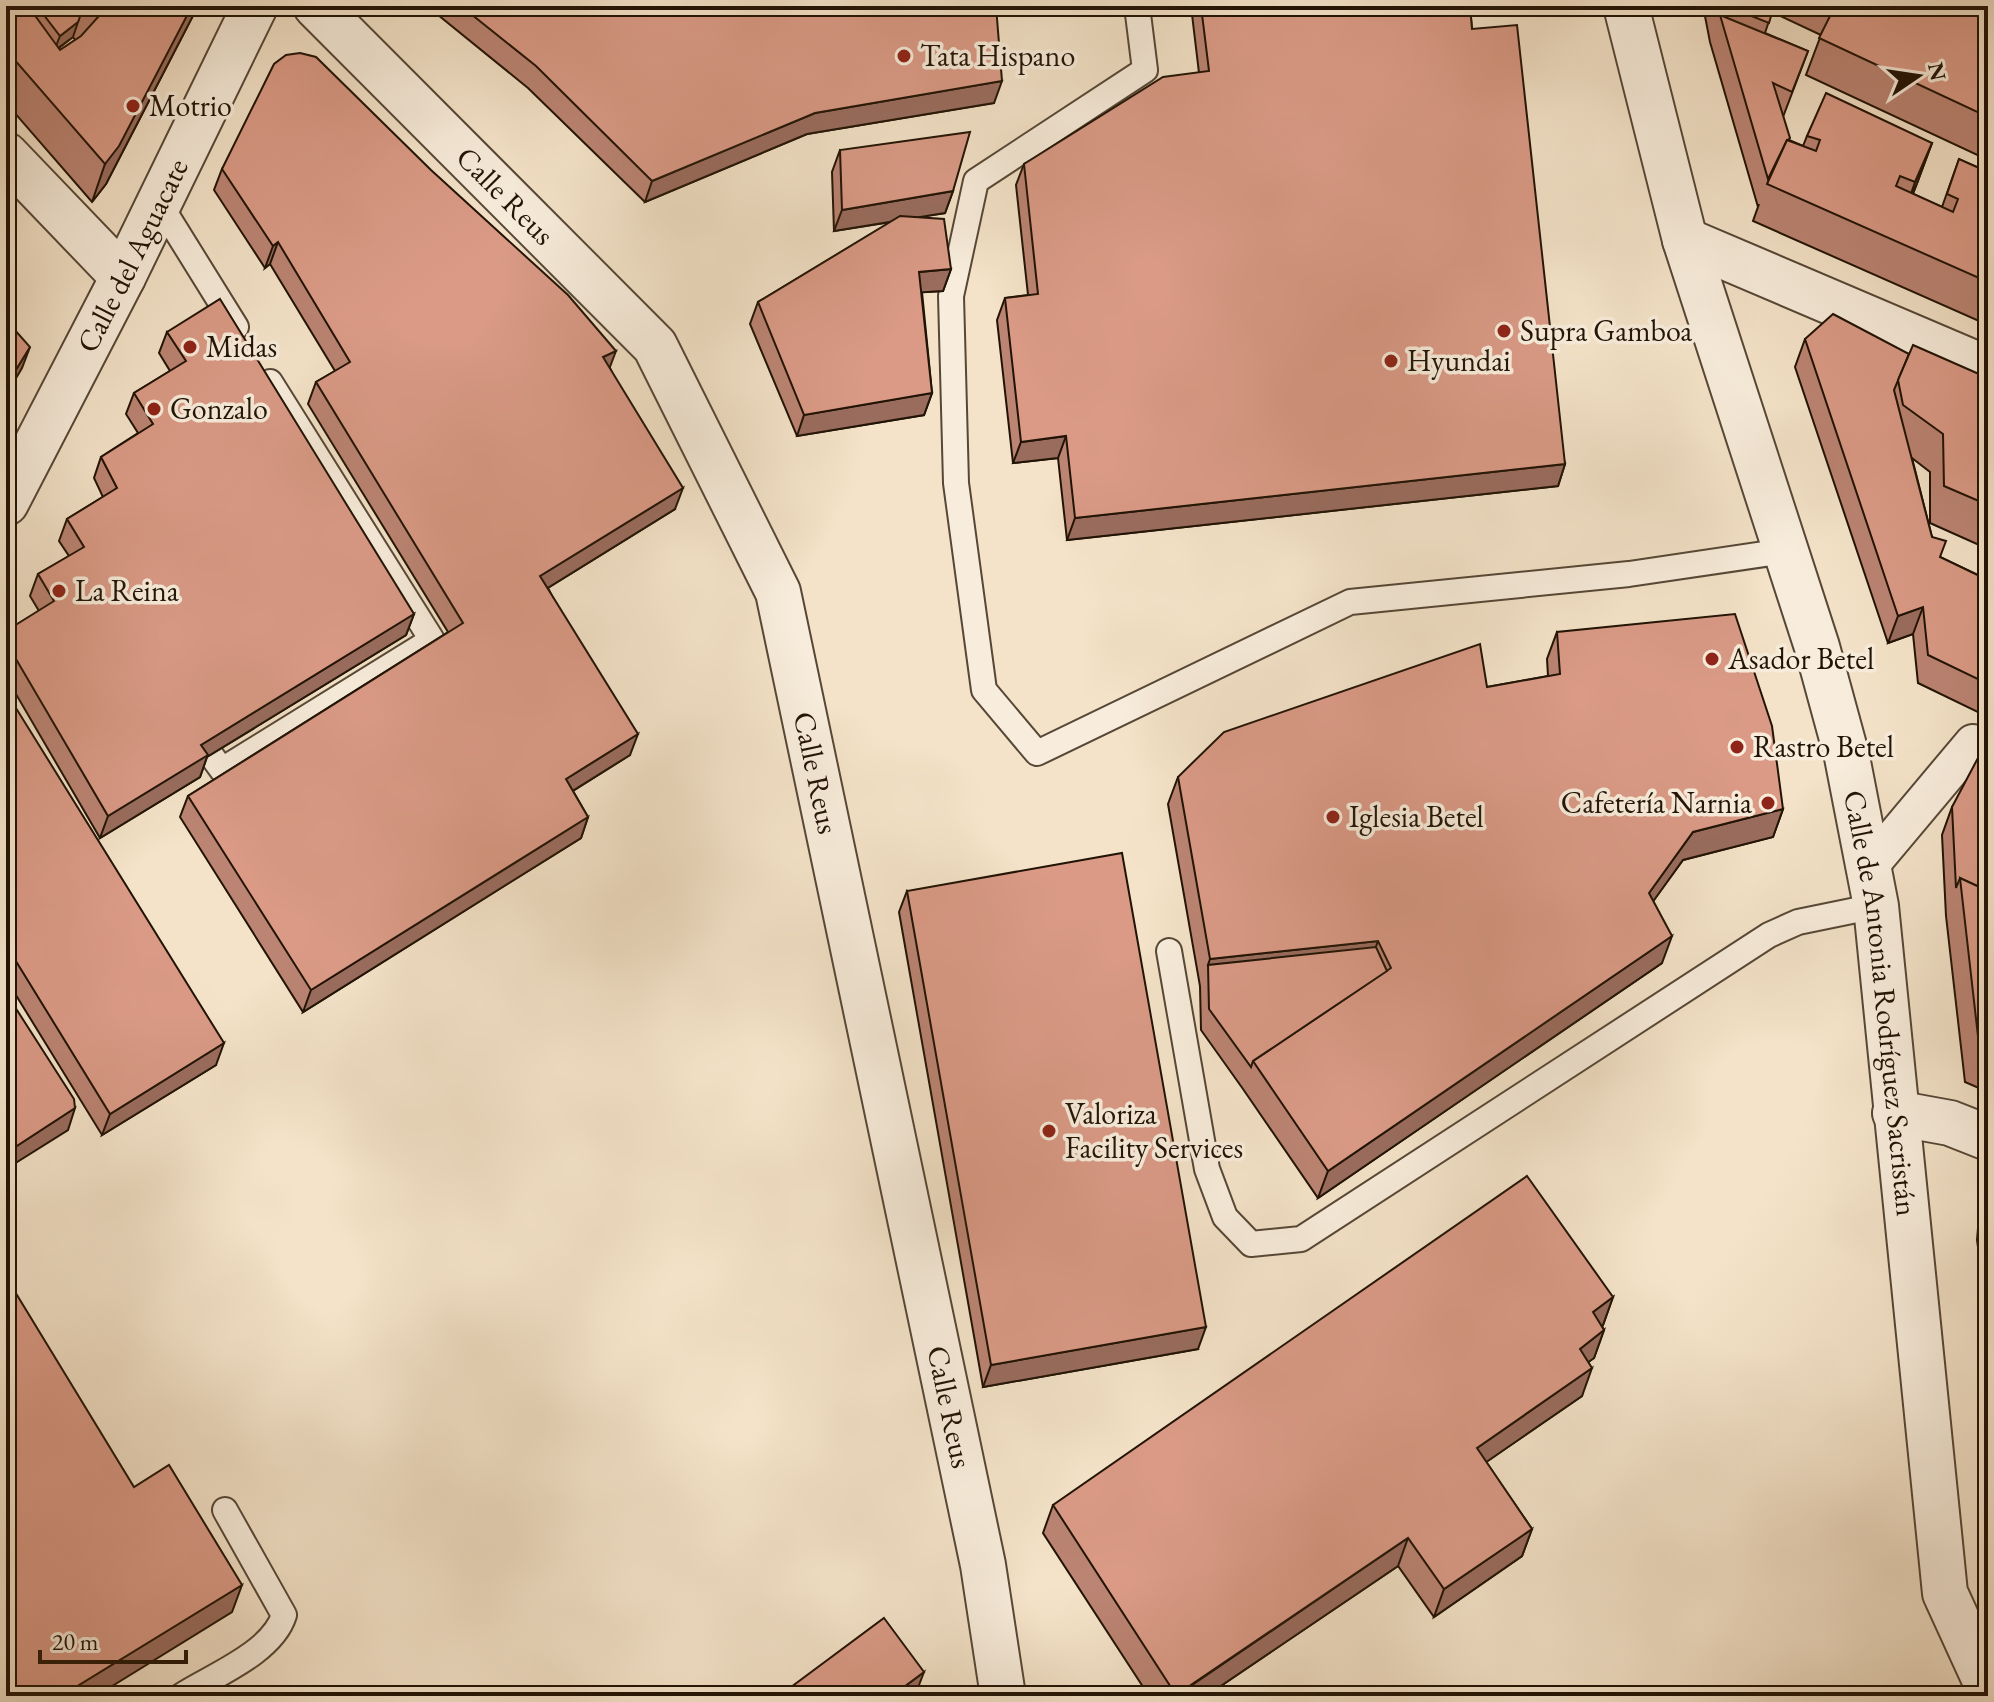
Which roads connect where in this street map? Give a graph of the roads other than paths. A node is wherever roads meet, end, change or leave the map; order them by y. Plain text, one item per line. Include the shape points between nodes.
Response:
1 (255, 6) edge
2 (316, 6) edge
3 (1137, 6) edge
4 (1626, 6) edge
5 (6, 155) edge
6 (159, 203) junction
7 (1685, 240) junction
8 (123, 277) junction
9 (1988, 369) edge
10 (6, 503) edge
11 (1785, 551) junction
12 (1973, 743) dead end
13 (211, 755) edge
14 (1872, 887) junction
15 (1169, 951) dead end
16 (1895, 1113) junction
17 (1988, 1138) edge
18 (225, 1510) dead end
19 (1988, 1687) edge
20 (181, 1696) edge
21 (1003, 1696) edge

1 - 6 street, Calle del Aguacate
2 - 21 street, Calle Reus via 655,346 778,592 983,1565
3 - 11 lane via 1145,70 976,181 951,296 956,483 984,690 1037,753 1350,602 1629,574
4 - 7 street, Calle de Antonia Rodríguez Sacristán
5 - 8 street
6 - 8 street, Calle del Aguacate
6 - 13 lane via 432,640 222,770
7 - 9 street
7 - 11 street, Calle de Antonia Rodríguez Sacristán
8 - 10 street, Calle del Aguacate
11 - 14 street, Calle de Antonia Rodríguez Sacristán via 1847,757
12 - 14 street
14 - 15 lane via 1769,935 1301,1239 1251,1244 1225,1217 1207,1169
14 - 16 street, Calle de Antonia Rodríguez Sacristán
16 - 17 street via 1950,1123
16 - 19 street, Calle de Antonia Rodríguez Sacristán via 1945,1593
18 - 20 lane via 284,1615 279,1631 263,1645

